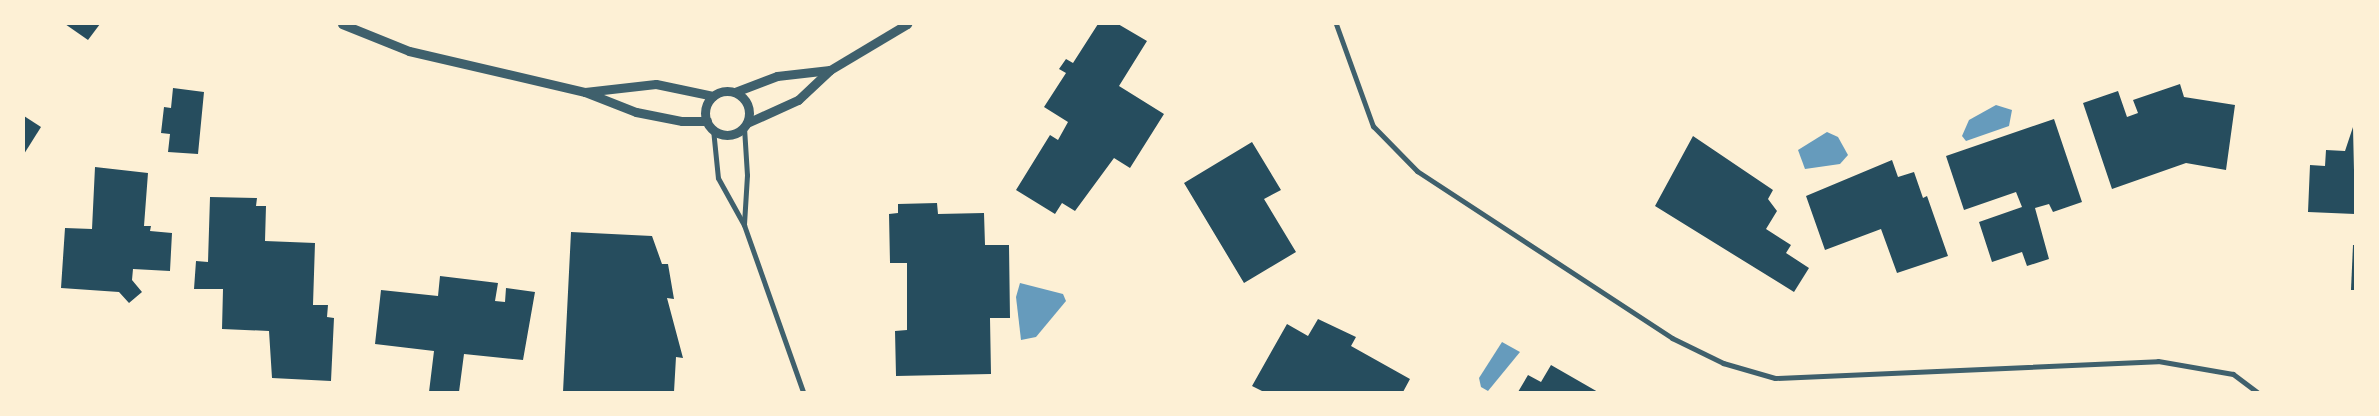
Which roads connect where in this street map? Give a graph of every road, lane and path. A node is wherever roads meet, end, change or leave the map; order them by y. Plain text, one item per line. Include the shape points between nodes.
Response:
1 (342, 24) edge
2 (907, 24) edge
3 (1336, 24) edge
4 (830, 70) junction
5 (584, 92) junction
6 (736, 92) junction
7 (713, 96) junction
8 (710, 125) junction
9 (746, 125) junction
10 (744, 225) junction
11 (803, 392) edge
12 (2257, 392) edge

1 - 5 street via 409,51
2 - 4 street
3 - 12 street via 1372,126 1417,172 1672,338 1723,363 1775,378 2158,361 2232,374
4 - 6 street via 777,76
4 - 9 street via 798,100
5 - 7 street via 656,84
5 - 8 street via 657,118
6 - 7 street
6 - 9 street via 749,109
7 - 8 street via 706,110
8 - 9 street via 725,135
8 - 10 street via 718,178
9 - 10 street via 748,175
10 - 11 street

